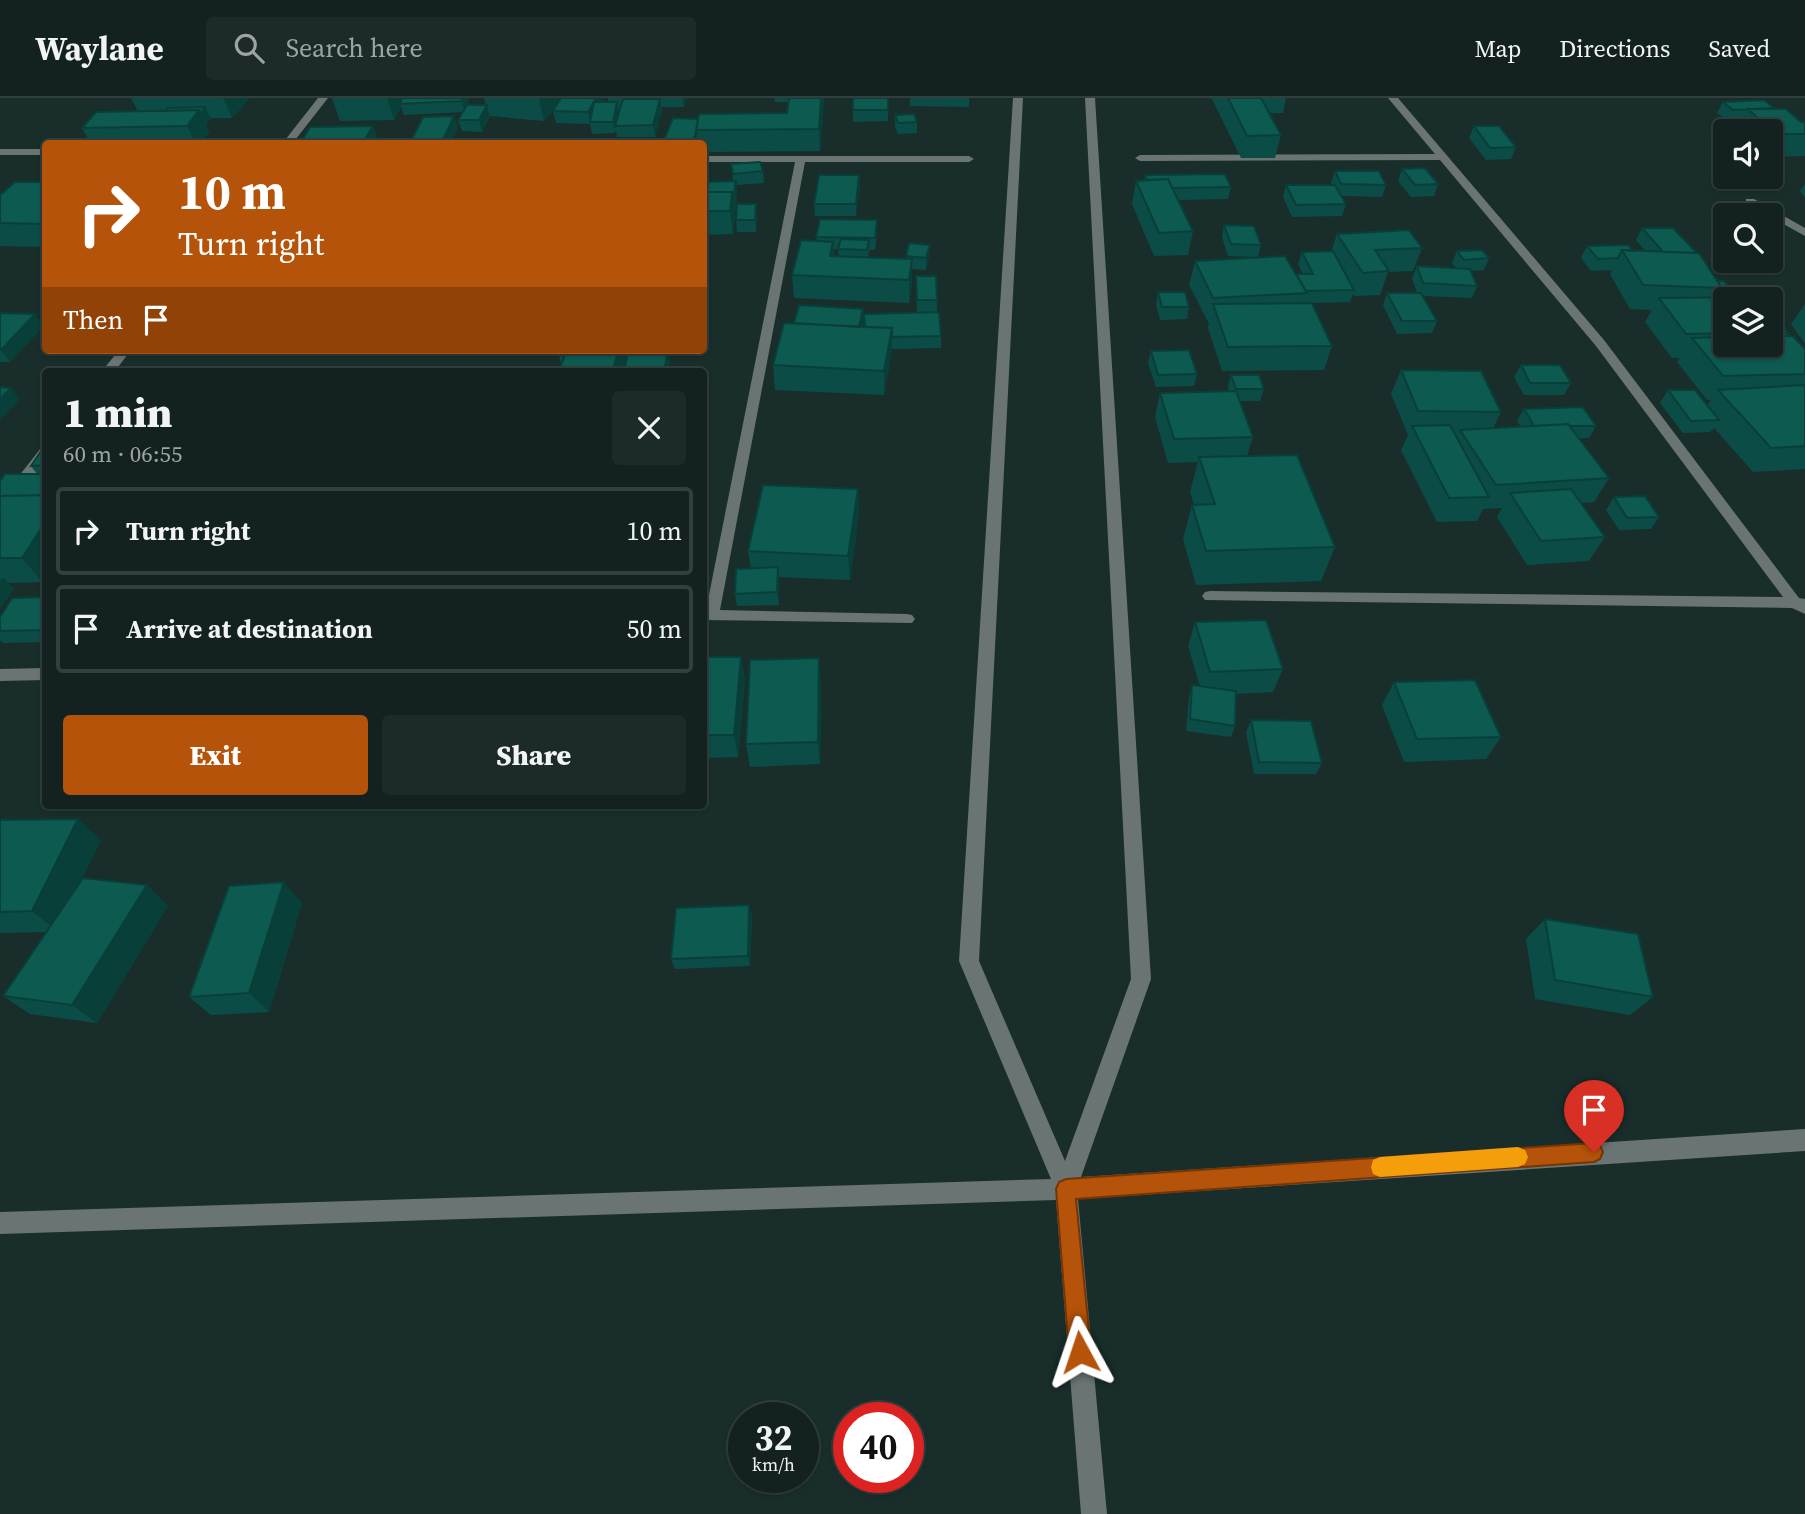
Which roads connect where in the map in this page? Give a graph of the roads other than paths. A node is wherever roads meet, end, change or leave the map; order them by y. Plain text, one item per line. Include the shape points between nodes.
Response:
1 (323, 98) edge
2 (1018, 98) edge
3 (1090, 98) edge
4 (1393, 98) edge
5 (290, 140) edge
6 (0, 152) edge
7 (42, 152) edge
8 (1441, 157) junction
9 (1140, 158) dead end
10 (707, 159) edge
11 (801, 159) junction
12 (969, 159) dead end
13 (1750, 201) dead end
14 (1805, 233) edge
15 (122, 354) edge
16 (110, 368) edge
17 (42, 456) edge
18 (0, 509) edge
19 (1210, 596) dead end
20 (1801, 605) edge
21 (707, 615) edge
22 (907, 619) dead end
23 (0, 674) edge
24 (42, 674) edge
25 (1805, 1140) edge
26 (1066, 1189) junction
27 (0, 1223) edge
28 (1094, 1514) edge

1 - 5 street
2 - 26 street via 969,961
3 - 26 street via 1141,979
4 - 8 street
6 - 7 street
8 - 9 street
8 - 20 street via 1600,342
10 - 11 street
11 - 12 street
11 - 21 street
13 - 14 street
15 - 16 street
17 - 18 street
19 - 20 street
21 - 22 street
23 - 24 street
25 - 26 street
26 - 27 street
26 - 28 street

